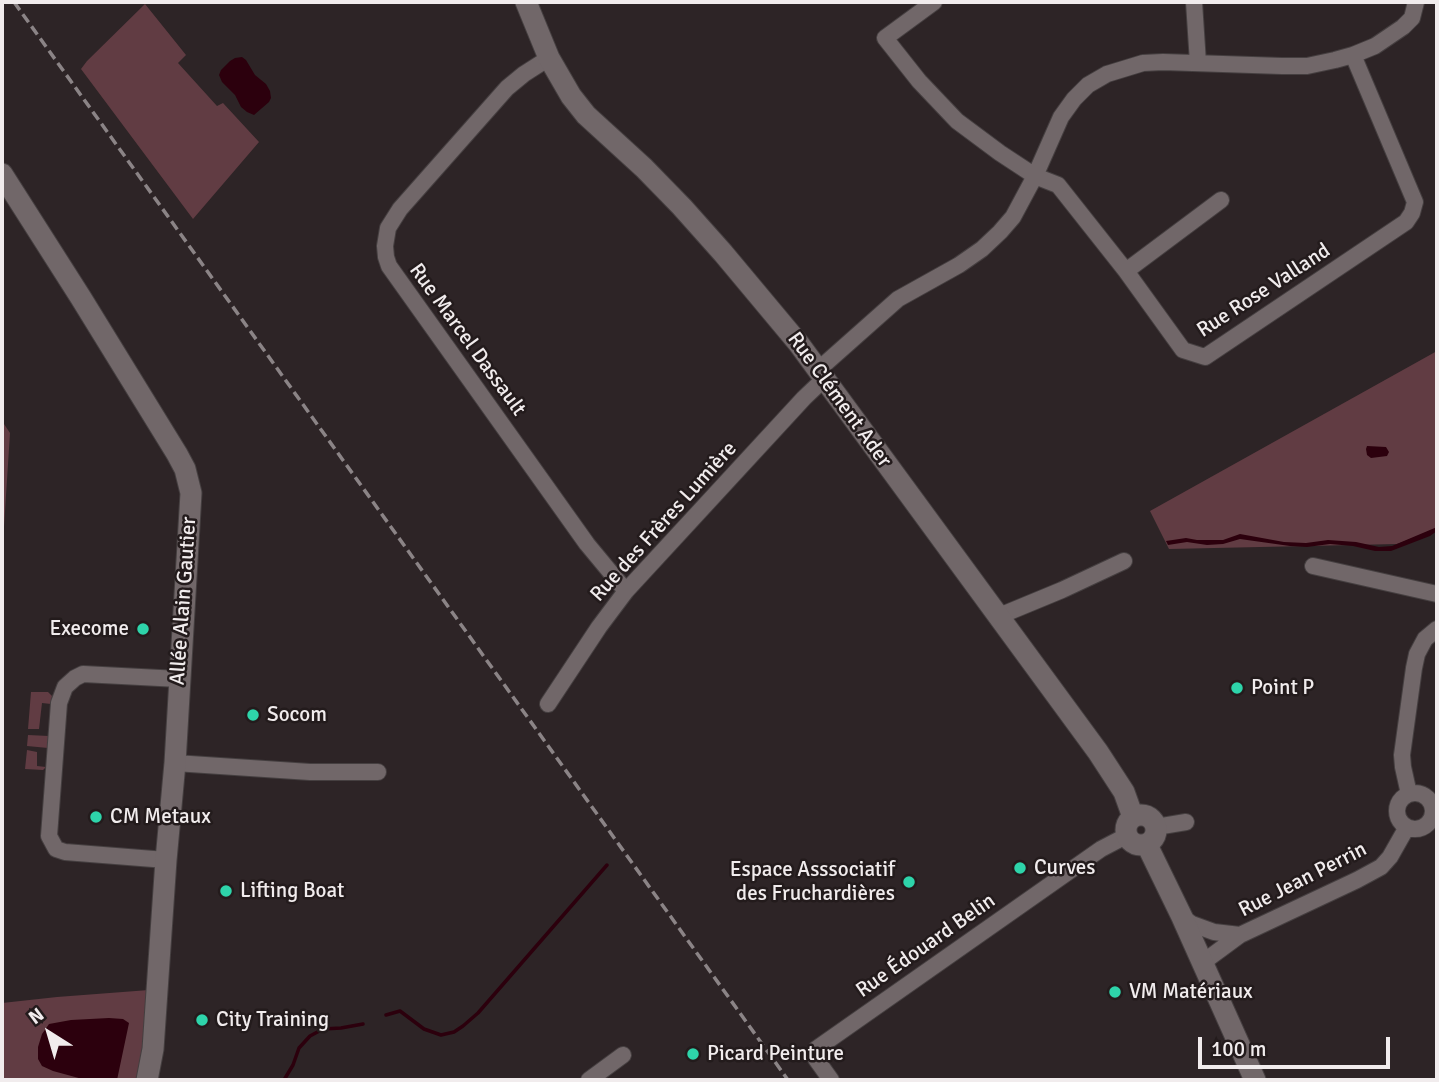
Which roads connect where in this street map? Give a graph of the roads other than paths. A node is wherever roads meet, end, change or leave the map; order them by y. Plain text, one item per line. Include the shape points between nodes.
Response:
1 (526, 2) edge
2 (934, 2) edge
3 (1194, 2) edge
4 (1416, 2) edge
5 (1353, 55) junction
6 (549, 58) junction
7 (1198, 63) junction
8 (2, 174) edge
9 (1035, 176) junction
10 (1221, 200) dead end
11 (1126, 271) junction
12 (821, 374) junction
13 (1124, 561) dead end
14 (1312, 566) dead end
15 (626, 590) junction
16 (1437, 594) edge
17 (999, 618) junction
18 (1437, 629) edge
19 (179, 679) junction
20 (548, 704) dead end
21 (175, 763) junction
22 (378, 772) dead end
23 (1409, 794) junction
24 (1186, 822) dead end
25 (1129, 827) junction
26 (1407, 827) junction
27 (1151, 836) junction
28 (166, 860) junction
29 (1182, 917) junction
30 (1240, 934) junction
31 (1202, 963) junction
32 (623, 1055) dead end
33 (147, 1080) edge
34 (589, 1080) edge
35 (831, 1080) edge
36 (1255, 1080) edge

1 - 6 street, Rue Clément Ader
2 - 9 street, Rue Rose Valland via 885,38 957,121
3 - 7 street
4 - 5 street, Rue des Frères Lumière via 1412,18 1403,27
5 - 7 street, Rue des Frères Lumière via 1307,66
5 - 11 street, Rue Rose Valland via 1415,202 1406,222 1205,357 1183,350
6 - 12 street, Rue Clément Ader via 586,115 682,207
6 - 15 street, Rue Marcel Dassault via 507,89 400,209 388,228 386,257 587,544
7 - 9 street, Rue des Frères Lumière via 1143,62 1088,85 1061,117
8 - 19 street, Allée Alain Gautier via 185,469 191,493
9 - 11 street, Rue Rose Valland via 1058,186
9 - 12 street, Rue des Frères Lumière via 1013,217 992,240 959,265 898,299
10 - 11 street
12 - 15 street, Rue des Frères Lumière
12 - 17 street, Rue Clément Ader
13 - 17 street
14 - 16 street
15 - 20 street, Rue des Frères Lumière
17 - 25 street, Rue Clément Ader via 1124,792
18 - 23 street via 1425,639 1414,668 1402,755
19 - 21 street, Allée Alain Gautier
19 - 28 street via 83,674 65,687 59,703 50,836 56,849
21 - 22 street
21 - 28 street, Allée Alain Gautier
23 - 26 street via 1398,808 1399,819
23 - 26 street via 1426,796 1433,816 1427,825
24 - 27 street
25 - 27 street via 1137,815 1147,816
25 - 35 street, Rue Édouard Belin via 816,1049 816,1059
26 - 30 street, Rue Jean Perrin via 1381,867
27 - 29 street
28 - 33 street, Allée Alain Gautier
29 - 30 street via 1214,932
29 - 31 street
30 - 31 street, Rue Jean Perrin
31 - 36 street
32 - 34 street

